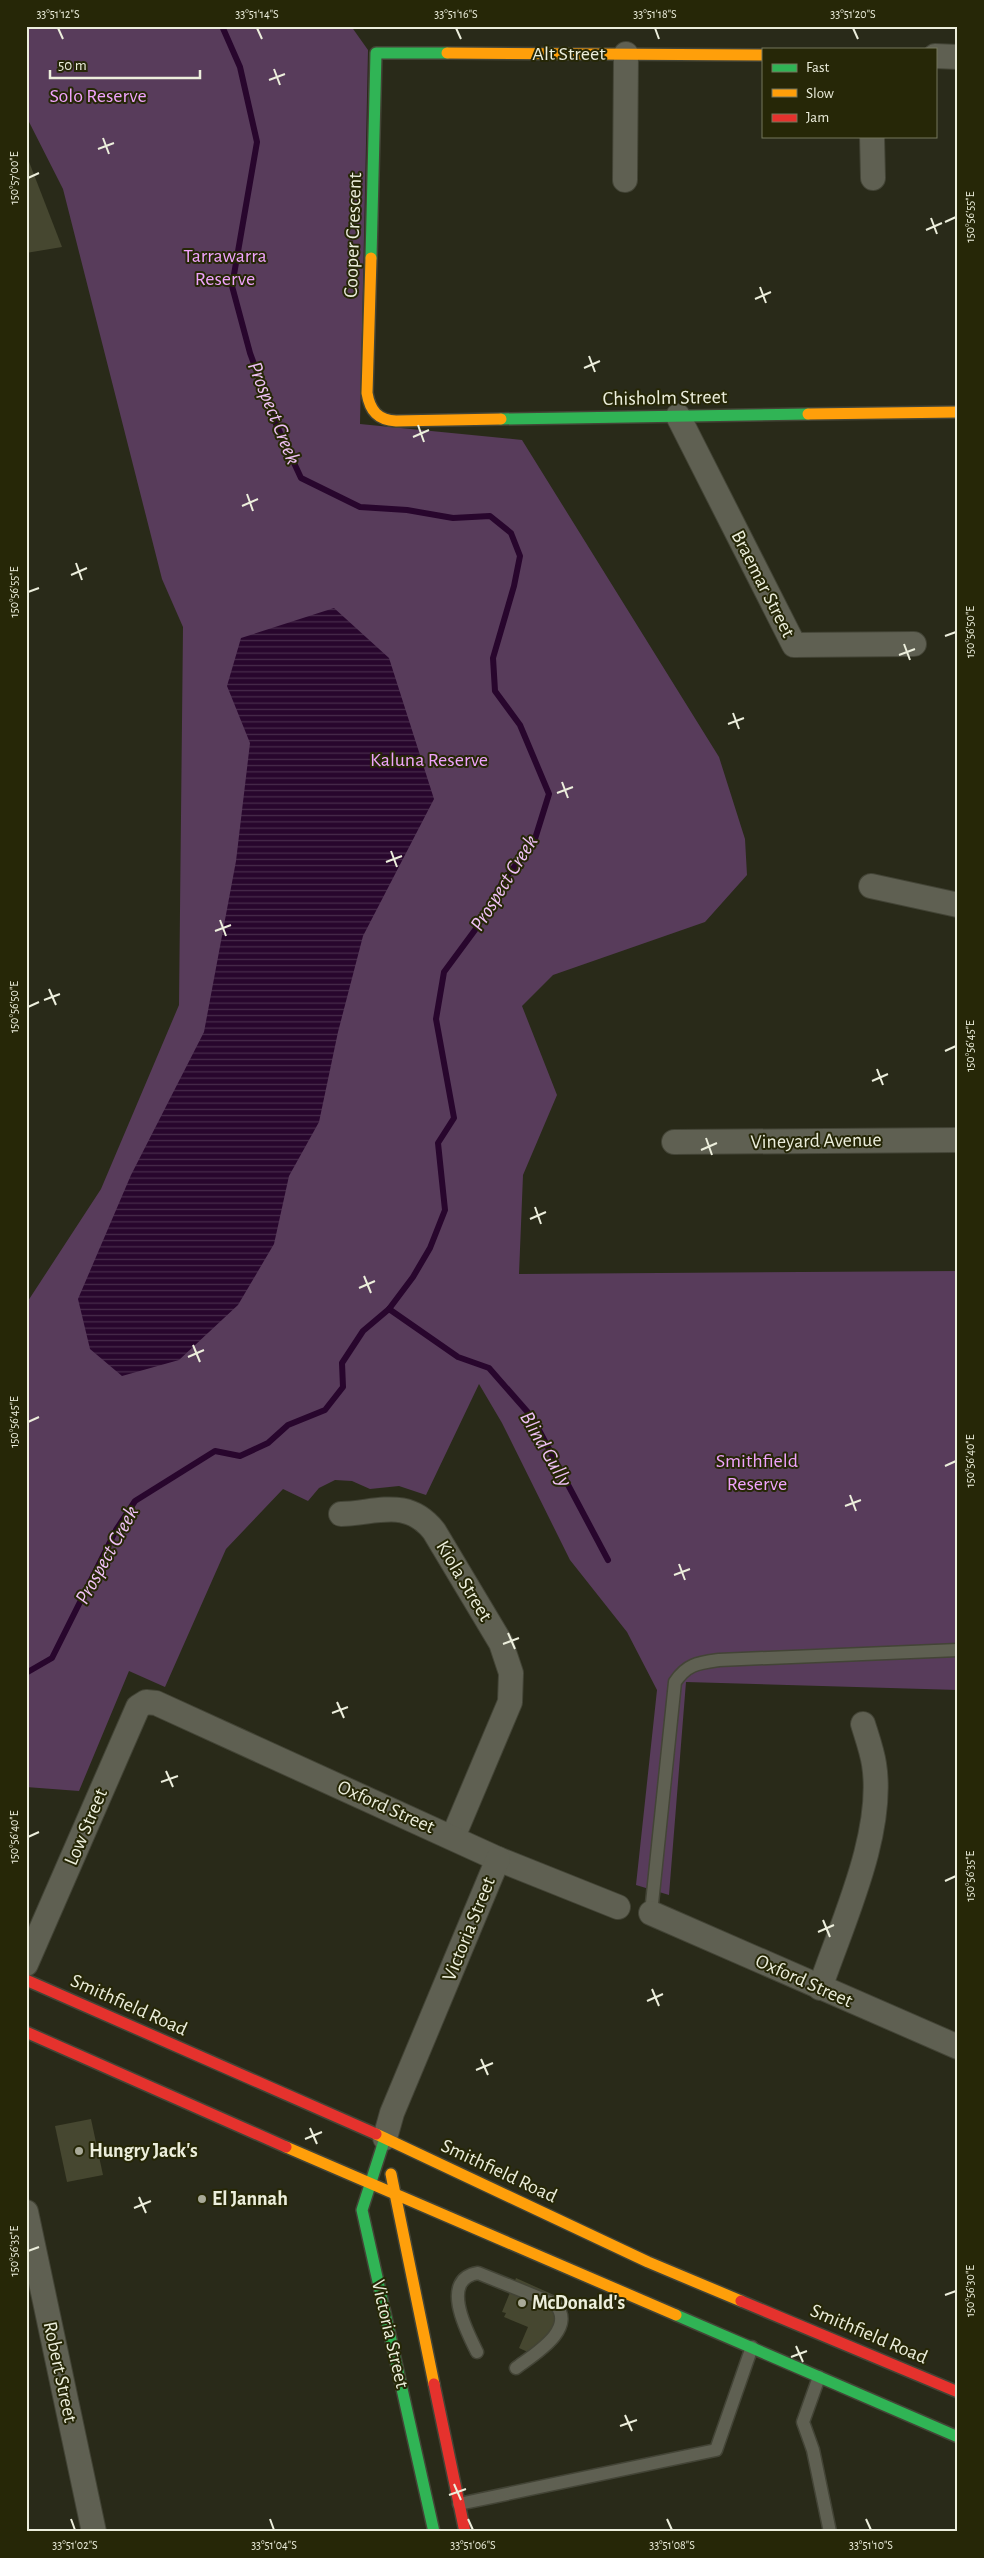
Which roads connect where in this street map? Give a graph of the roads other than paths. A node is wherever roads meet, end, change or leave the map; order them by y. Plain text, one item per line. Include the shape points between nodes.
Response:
1 (376, 53) joint
2 (626, 54) junction
3 (762, 55) edge
4 (936, 56) edge
5 (958, 56) edge
6 (872, 138) edge
7 (873, 178) dead end
8 (625, 180) dead end
9 (958, 412) edge
10 (375, 415) joint
11 (678, 416) junction
12 (914, 644) dead end
13 (871, 886) dead end
14 (958, 905) edge
15 (958, 1140) edge
16 (674, 1142) dead end
17 (341, 1514) dead end
18 (958, 1650) edge
19 (156, 1703) joint
20 (863, 1724) dead end
21 (453, 1837) junction
22 (498, 1859) junction
23 (618, 1907) dead end
24 (651, 1913) joint
25 (26, 1964) edge
26 (26, 1980) edge
27 (820, 1988) junction
28 (26, 2032) edge
29 (958, 2047) edge
30 (385, 2138) junction
31 (369, 2184) junction
32 (394, 2193) junction
33 (26, 2212) edge
34 (752, 2347) junction
35 (477, 2352) dead end
36 (516, 2368) dead end
37 (819, 2376) junction
38 (958, 2392) edge
39 (958, 2437) edge
40 (459, 2504) junction
41 (94, 2532) edge
42 (434, 2532) edge
43 (465, 2532) edge
44 (830, 2532) edge

1 - 2 main road, Alt Street
1 - 10 main road, Cooper Crescent via 367,393
2 - 3 main road, Alt Street
2 - 8 street
4 - 5 street
6 - 7 street
9 - 11 main road, Chisholm Street
10 - 11 main road, Chisholm Street via 387,421
11 - 12 street, Braemar Street via 794,645
13 - 14 street
15 - 16 street, Vineyard Avenue
17 - 21 street, Kiola Street via 398,1509 421,1518 434,1531 505,1652 513,1683 510,1702
18 - 24 lane via 719,1660 683,1670 675,1682
19 - 21 street, Oxford Street
19 - 25 street, Low Street via 146,1702 138,1707
20 - 27 street via 874,1765 875,1811 866,1855
21 - 22 street, Oxford Street
22 - 23 street, Oxford Street
22 - 30 street, Victoria Street via 392,2112
24 - 27 street, Oxford Street
26 - 30 main road, Smithfield Road
27 - 29 street, Oxford Street
28 - 31 main road
30 - 31 main road, Victoria Street
30 - 32 main road, Victoria Street
30 - 38 main road, Smithfield Road via 648,2262
31 - 32 main road
31 - 42 main road, Victoria Street via 362,2210 364,2223
32 - 34 main road
32 - 40 main road, Victoria Street
33 - 41 street, Robert Street
34 - 37 main road
34 - 40 lane via 716,2450
35 - 36 lane via 462,2320 458,2298 461,2283 478,2272 555,2304 560,2310 561,2319 554,2338
37 - 39 main road
37 - 44 lane via 803,2422 813,2450
40 - 43 main road, Victoria Street

